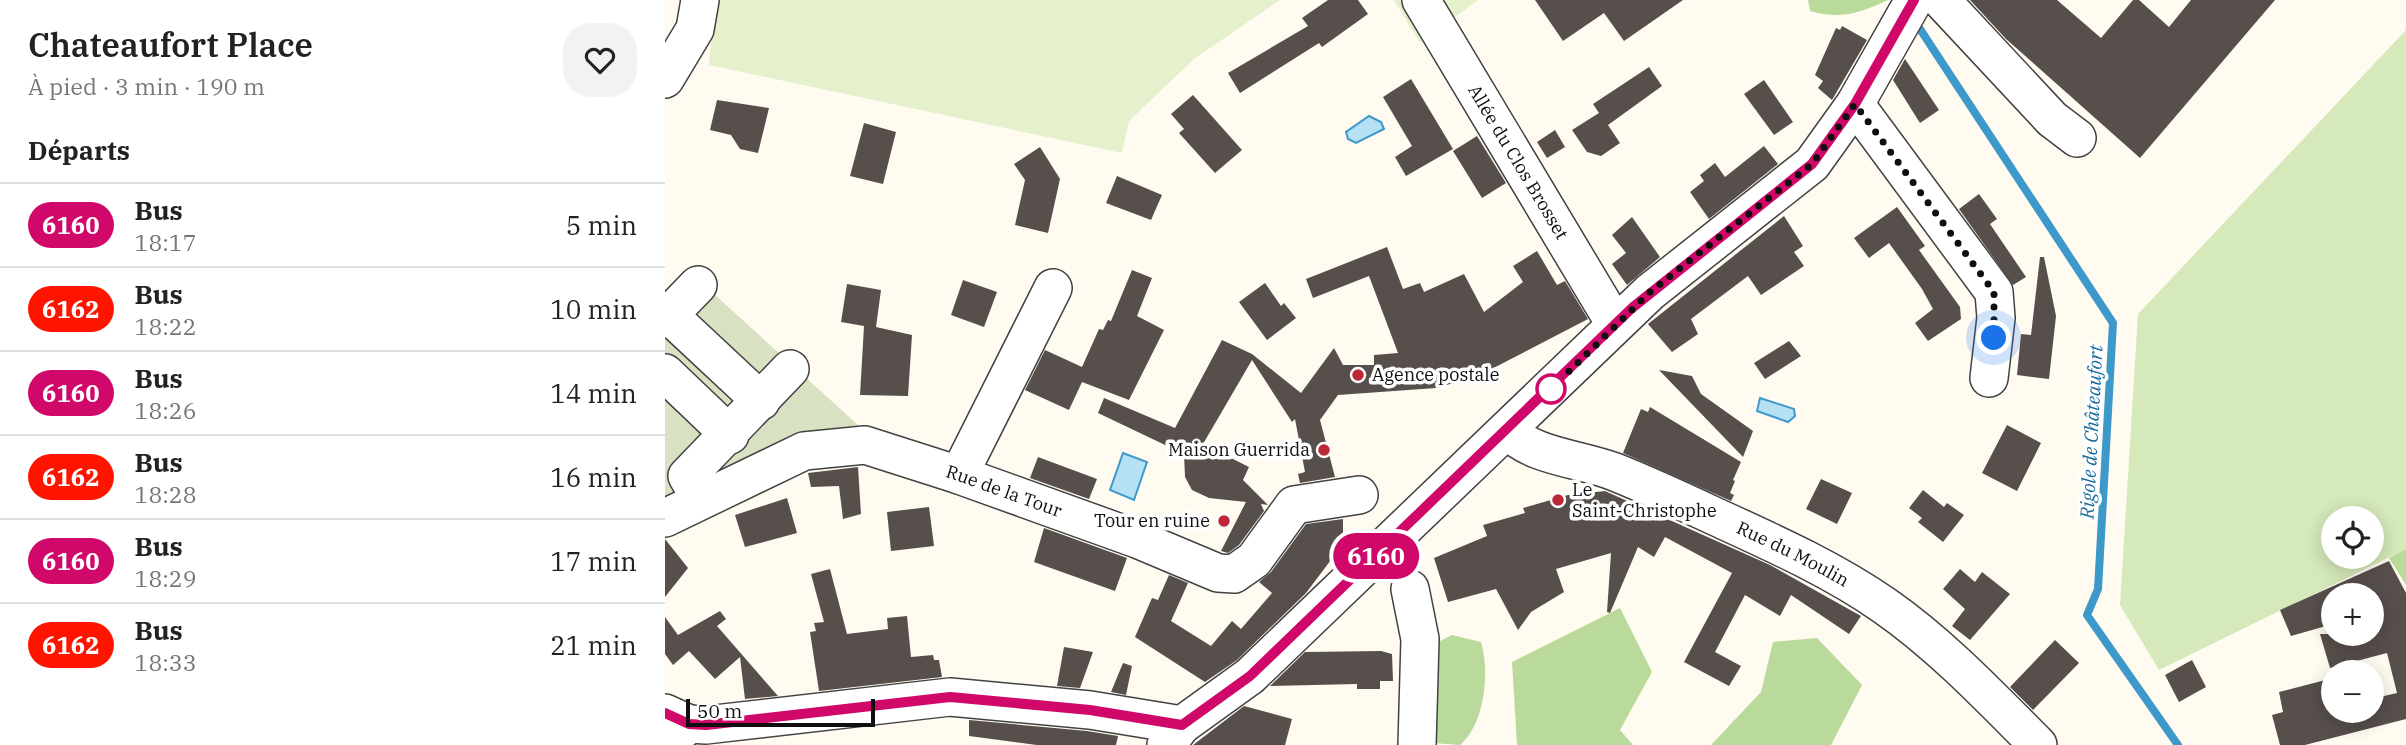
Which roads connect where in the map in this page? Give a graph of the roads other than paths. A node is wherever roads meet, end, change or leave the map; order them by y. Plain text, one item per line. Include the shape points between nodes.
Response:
1 (700, 0) edge
2 (1914, 0) edge
3 (1941, 0) edge
4 (1430, 15) edge
5 (665, 79) edge
6 (1855, 104) junction
7 (2077, 138) dead end
8 (698, 285) dead end
9 (1053, 288) dead end
10 (667, 317) edge
11 (1615, 324) junction
12 (717, 346) junction
13 (790, 369) dead end
14 (1989, 378) dead end
15 (670, 385) edge
16 (761, 401) junction
17 (1507, 430) junction
18 (724, 441) junction
19 (959, 475) junction
20 (684, 488) edge
21 (1359, 495) dead end
22 (665, 517) edge
23 (1410, 589) dead end
24 (665, 687) edge
25 (677, 732) edge
26 (1174, 735) edge
27 (1417, 745) edge
28 (2038, 745) edge

1 - 5 street via 695,29
2 - 6 street
3 - 7 street via 2052,119
4 - 11 street, Allée du Clos Brosset
6 - 11 street via 1812,164
6 - 14 street via 1994,292 1996,318
8 - 10 street
9 - 19 street
10 - 12 street
11 - 17 street
12 - 15 street
12 - 16 street
13 - 16 street
15 - 18 street
16 - 18 street
17 - 26 street via 1250,676
17 - 28 street, Rue du Moulin via 1540,451 1607,470 1840,578 1886,607 1941,652
18 - 20 street
19 - 20 street, Rue de la Tour via 865,445 804,451
19 - 21 street, Rue de la Tour via 1218,573 1234,573 1254,561 1294,505
20 - 22 street, Rue de la Tour
23 - 27 street via 1420,639
24 - 25 street
25 - 26 street via 950,697 1090,710

